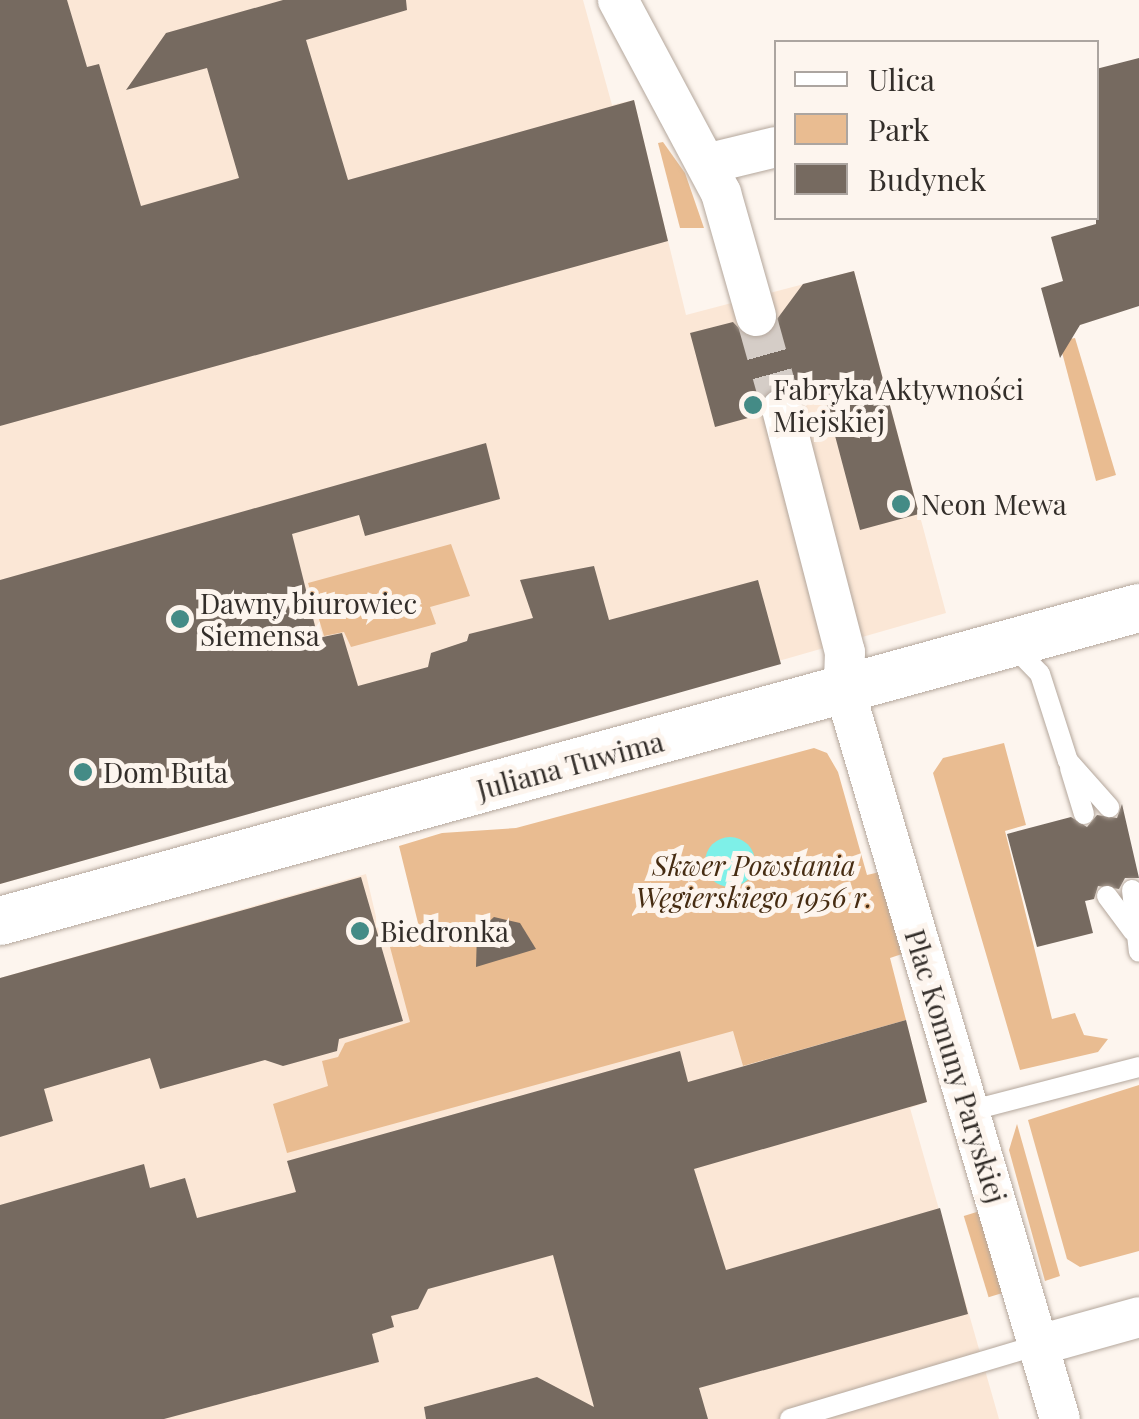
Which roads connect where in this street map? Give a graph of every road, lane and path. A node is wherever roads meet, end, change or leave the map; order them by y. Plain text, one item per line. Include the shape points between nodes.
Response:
1 (618, 0) edge
2 (774, 147) edge
3 (706, 164) junction
4 (756, 316) tunnel mouth
5 (782, 409) tunnel mouth
6 (1139, 608) edge
7 (1010, 644) junction
8 (844, 688) junction
9 (1068, 761) junction
10 (1110, 807) dead end
11 (1084, 814) dead end
12 (1132, 890) dead end
13 (1108, 896) dead end
14 (0, 921) edge
15 (1136, 942) edge
16 (1139, 1067) edge
17 (970, 1112) junction
18 (1139, 1317) edge
19 (1039, 1344) junction
20 (790, 1419) edge
21 (1060, 1419) edge

1 - 3 street
2 - 3 street
3 - 4 street via 727,208
5 - 8 street, Plac Komuny Paryskiej via 845,652
6 - 7 street, Juliana Tuwima
7 - 8 street, Juliana Tuwima
7 - 9 lane via 1040,674
8 - 14 street, Juliana Tuwima
8 - 17 street, Plac Komuny Paryskiej
9 - 10 lane
9 - 11 lane
12 - 15 lane
13 - 15 lane
16 - 17 lane
17 - 19 street, Plac Komuny Paryskiej
18 - 19 street
19 - 20 lane
19 - 21 street, Plac Komuny Paryskiej

